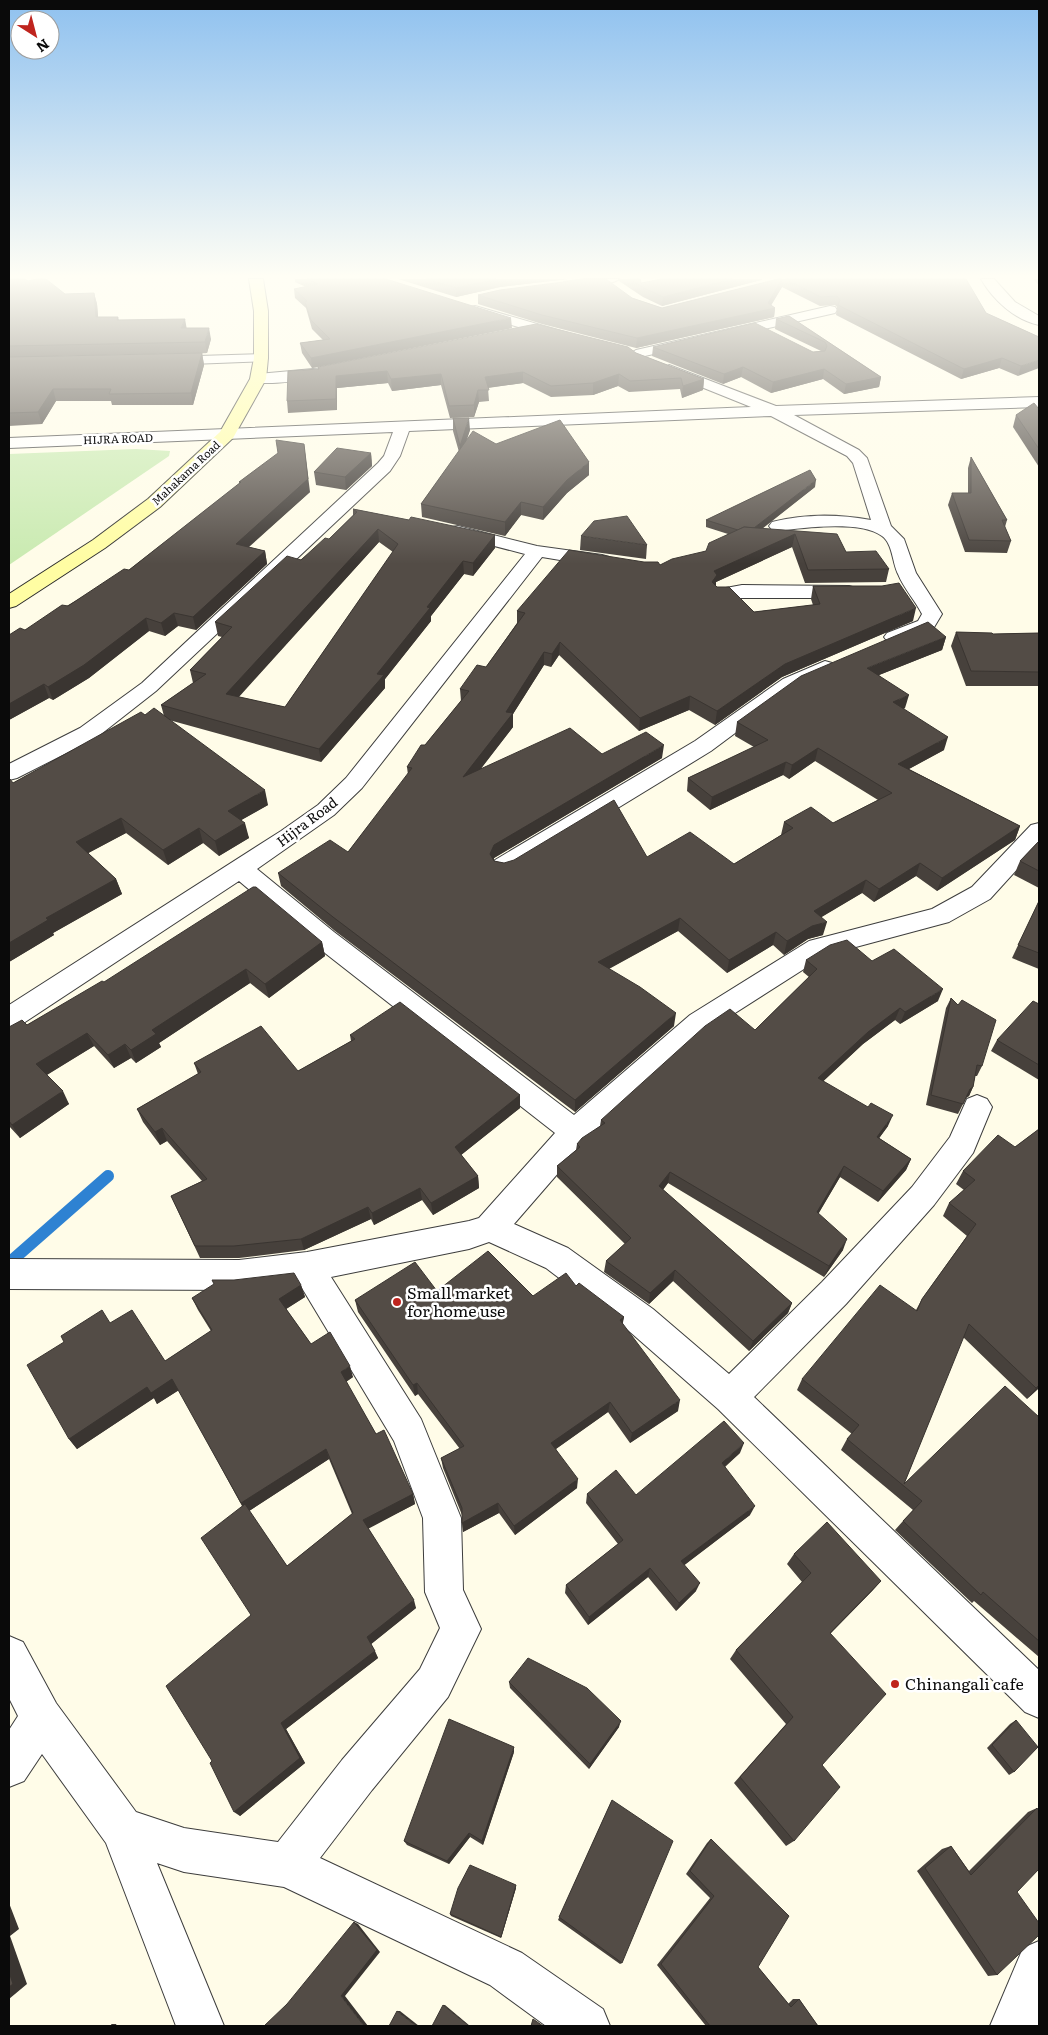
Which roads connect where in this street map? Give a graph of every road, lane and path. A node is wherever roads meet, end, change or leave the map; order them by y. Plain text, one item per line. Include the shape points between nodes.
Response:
1 (259, 374) edge
2 (312, 374) edge
3 (679, 374) edge
4 (258, 379) junction
5 (1039, 402) edge
6 (774, 411) junction
7 (403, 426) junction
8 (227, 435) junction
9 (9, 443) edge
10 (778, 526) dead end
11 (882, 527) junction
12 (443, 529) edge
13 (537, 551) junction
14 (624, 564) edge
15 (870, 591) edge
16 (722, 594) edge
17 (9, 602) edge
18 (872, 647) edge
19 (844, 659) edge
20 (9, 773) edge
21 (1039, 831) edge
22 (504, 866) edge
23 (241, 869) junction
24 (9, 1018) edge
25 (977, 1107) dead end
26 (575, 1132) junction
27 (490, 1228) junction
28 (307, 1267) junction
29 (9, 1274) edge
30 (730, 1397) junction
31 (9, 1656) edge
32 (1039, 1698) edge
33 (41, 1718) junction
34 (9, 1766) edge
35 (122, 1829) junction
36 (287, 1865) junction
37 (1039, 1964) edge
38 (200, 2026) edge
39 (586, 2026) edge
40 (1014, 2026) edge

1 - 4 street, Mahakama Road
2 - 4 street
3 - 6 street
4 - 8 street, Mahakama Road
5 - 6 street
6 - 7 street, HIJRA ROAD
6 - 11 street via 853,453 861,462
7 - 8 street, HIJRA ROAD
7 - 20 street via 392,456 350,511 149,687 88,733
8 - 9 street, HIJRA ROAD
8 - 17 street, Mahakama Road via 154,503 99,544
10 - 11 street via 798,522 857,523
11 - 18 street via 895,538 904,570 904,587 927,603 932,614 926,625
12 - 13 street
13 - 14 street
13 - 23 street, Hijra Road via 354,783 326,810
15 - 16 street via 742,591
19 - 22 street via 790,683 702,746
21 - 26 street via 981,894 940,916 818,948 738,997 700,1022
23 - 24 street, Hijra Road
23 - 26 street via 325,939
25 - 30 street via 962,1144 923,1196 834,1293
26 - 27 street
27 - 28 street via 469,1236
27 - 30 street via 556,1258 641,1320
28 - 29 street via 239,1275
28 - 36 street via 408,1431 442,1518 444,1592 461,1629 434,1683 357,1774
30 - 32 street
31 - 33 street
33 - 34 street
33 - 35 street
35 - 36 street via 184,1850
35 - 38 street
36 - 39 street via 506,1969
37 - 40 street

